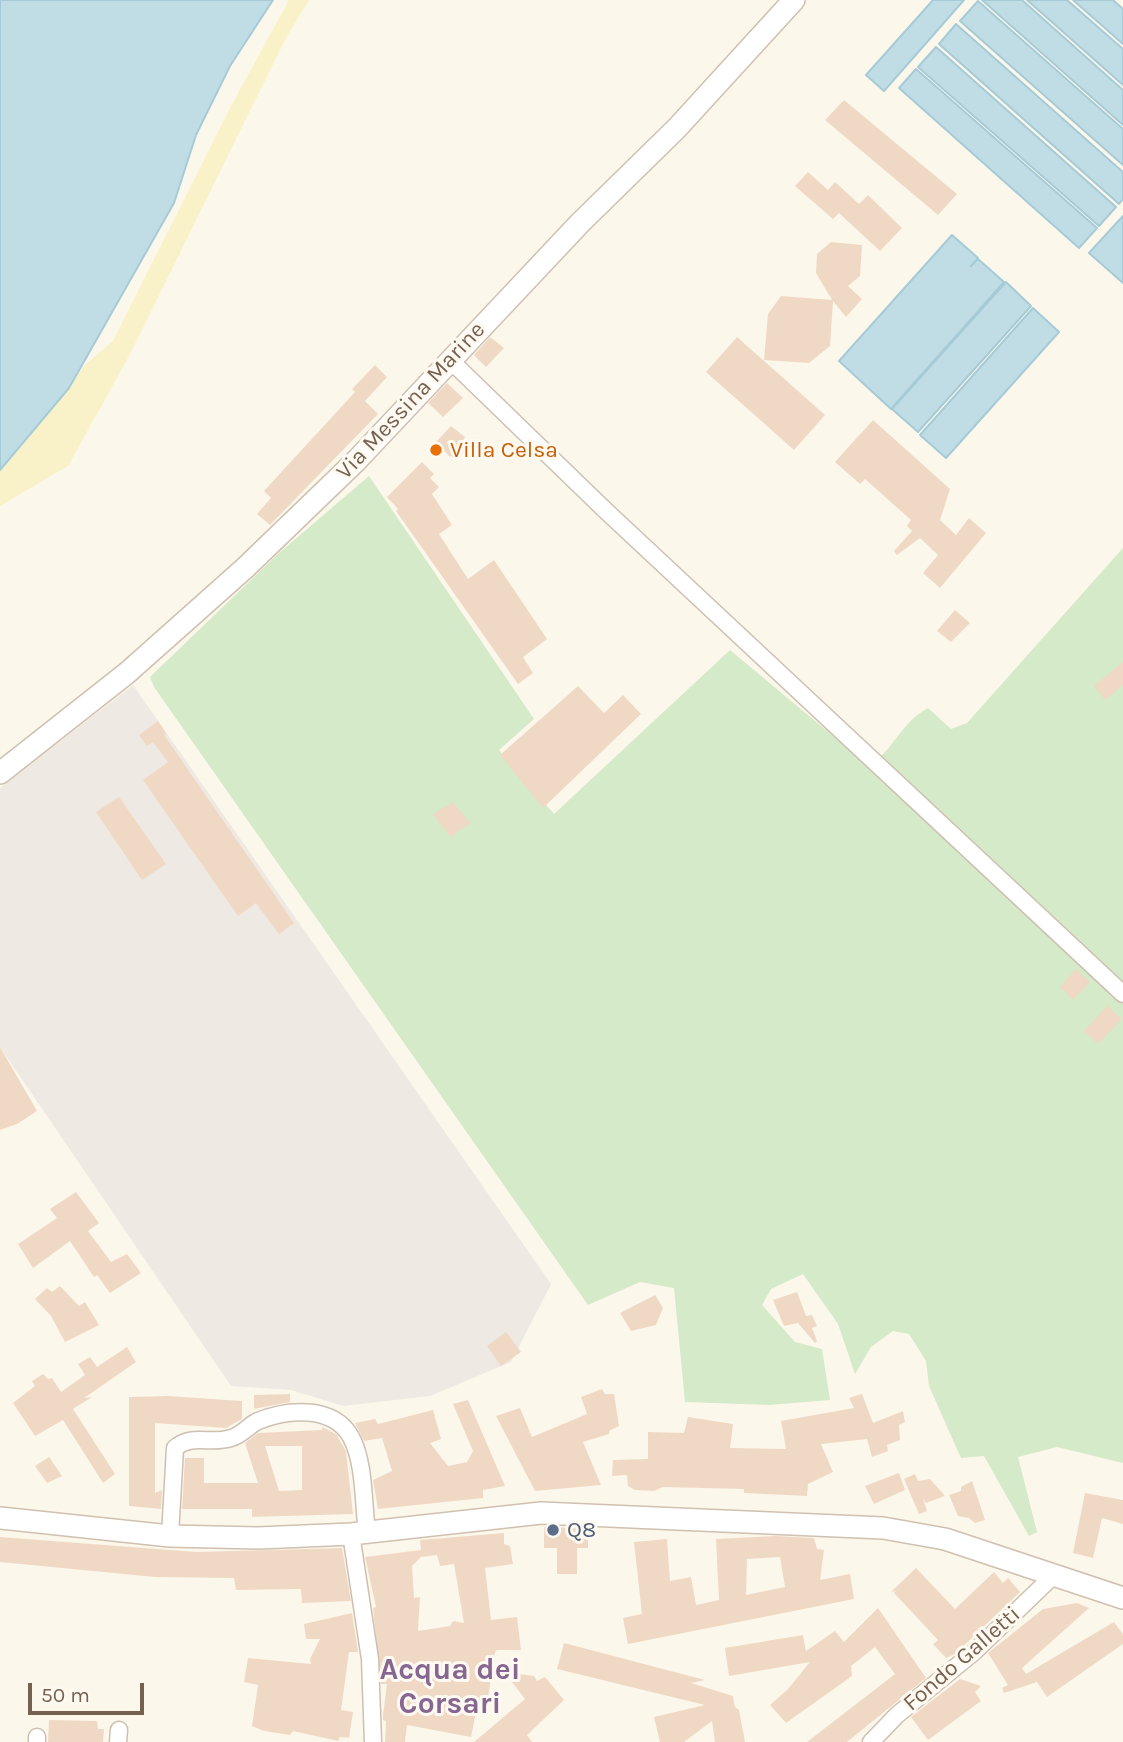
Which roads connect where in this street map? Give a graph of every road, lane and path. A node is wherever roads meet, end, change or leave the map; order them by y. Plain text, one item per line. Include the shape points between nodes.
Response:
1 (794, 0) edge
2 (450, 360) junction
3 (0, 773) edge
4 (1123, 994) edge
5 (0, 1518) edge
6 (359, 1533) junction
7 (170, 1536) junction
8 (1054, 1576) junction
9 (1123, 1598) edge
10 (373, 1742) edge
11 (871, 1742) edge

1 - 2 main road, Via Messina Marine via 677,128
2 - 3 main road, Via Messina Marine via 356,461 245,568 127,673
2 - 4 street
5 - 7 main road
6 - 7 main road
6 - 7 street via 358,1460 350,1436 331,1419 303,1410 257,1421 233,1438 191,1438 175,1448
6 - 8 main road via 541,1513 883,1528 945,1539
6 - 10 street
8 - 9 main road
8 - 11 street, Fondo Galletti

